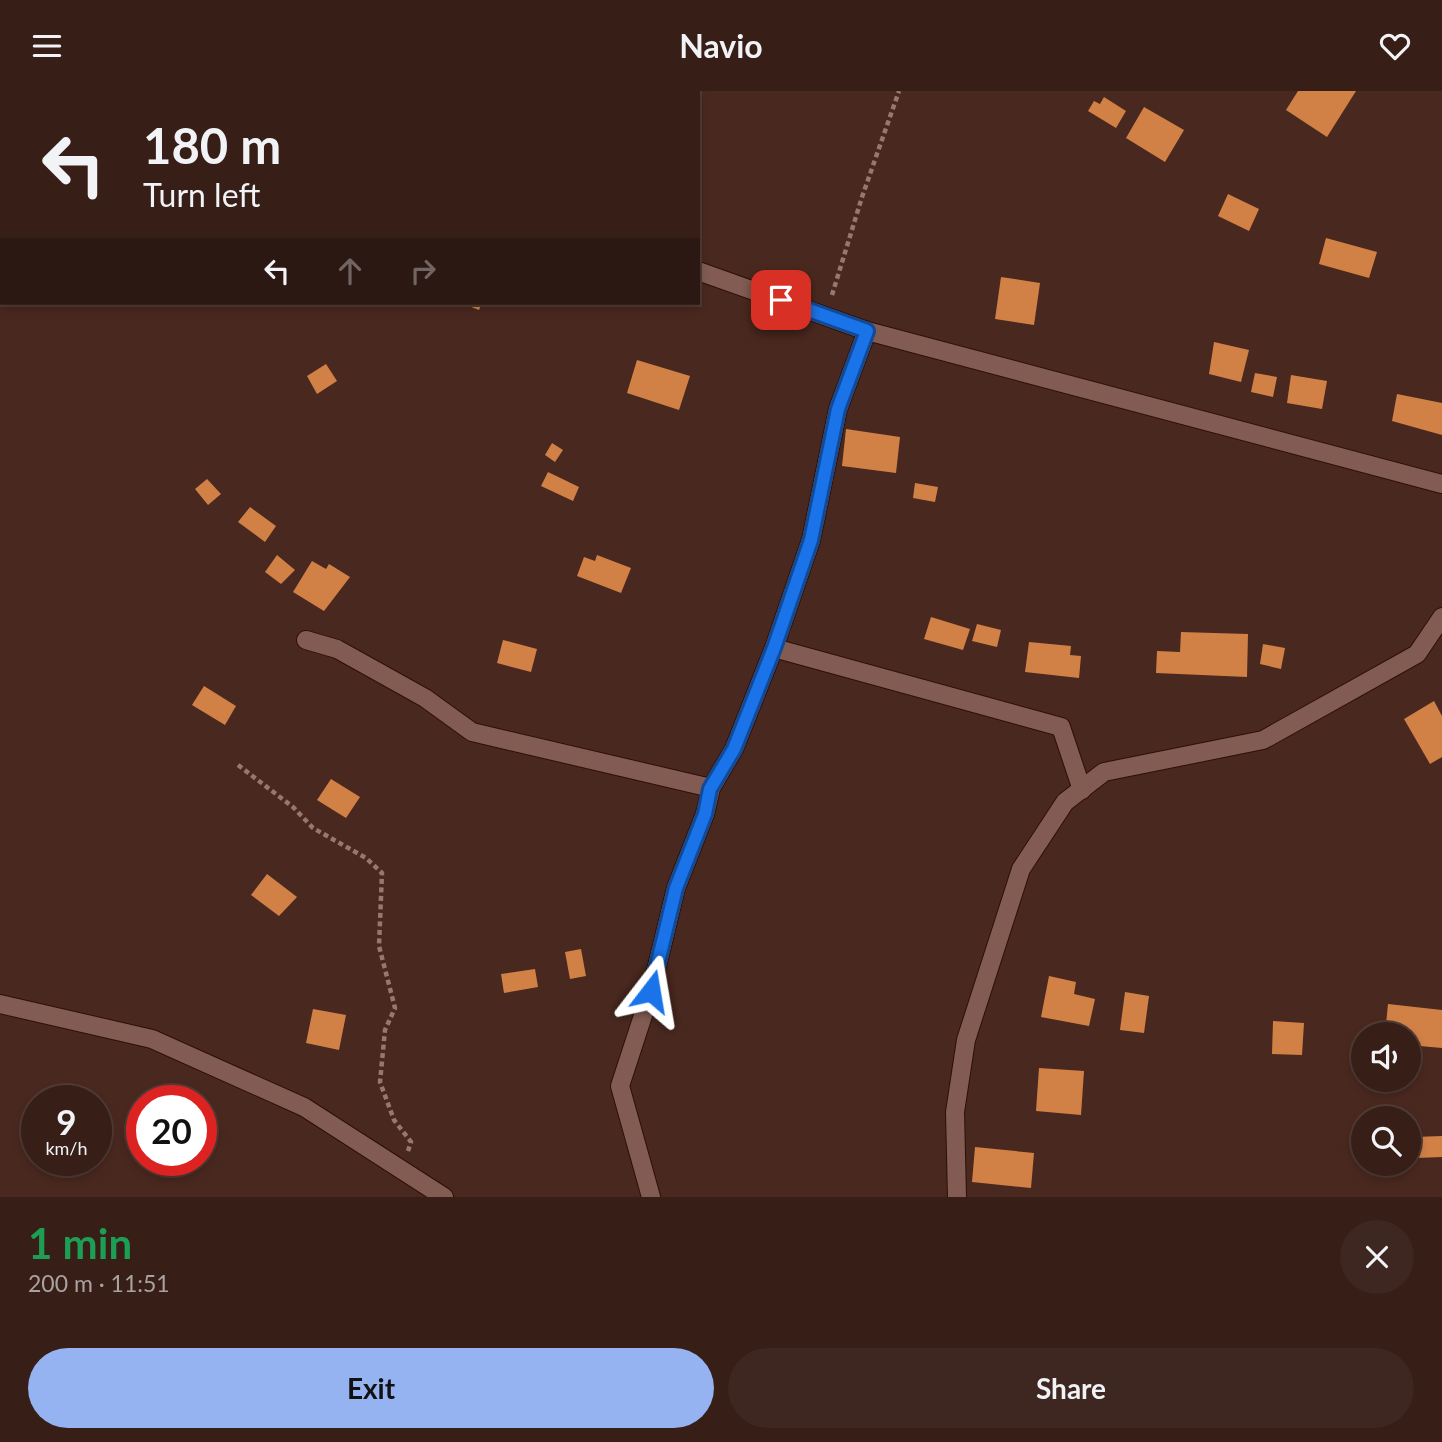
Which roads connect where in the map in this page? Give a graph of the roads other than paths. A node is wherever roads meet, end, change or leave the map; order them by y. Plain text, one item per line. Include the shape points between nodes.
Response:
1 (700, 272) edge
2 (867, 331) junction
3 (1442, 484) edge
4 (1442, 617) edge
5 (306, 640) dead end
6 (774, 648) junction
7 (710, 789) junction
8 (1082, 790) junction
9 (0, 1004) edge
10 (444, 1197) edge
11 (651, 1197) edge
12 (957, 1197) edge

1 - 2 street
2 - 3 street
2 - 6 street via 838,409 811,540
4 - 8 street via 1418,655 1263,740 1104,772
5 - 7 street via 337,649 425,698 472,732
6 - 7 street via 734,749
6 - 8 street via 1061,726
7 - 11 street via 676,888 651,991 620,1086
8 - 12 street via 1065,802 1021,869 966,1040 955,1112
9 - 10 street via 152,1039 304,1107

